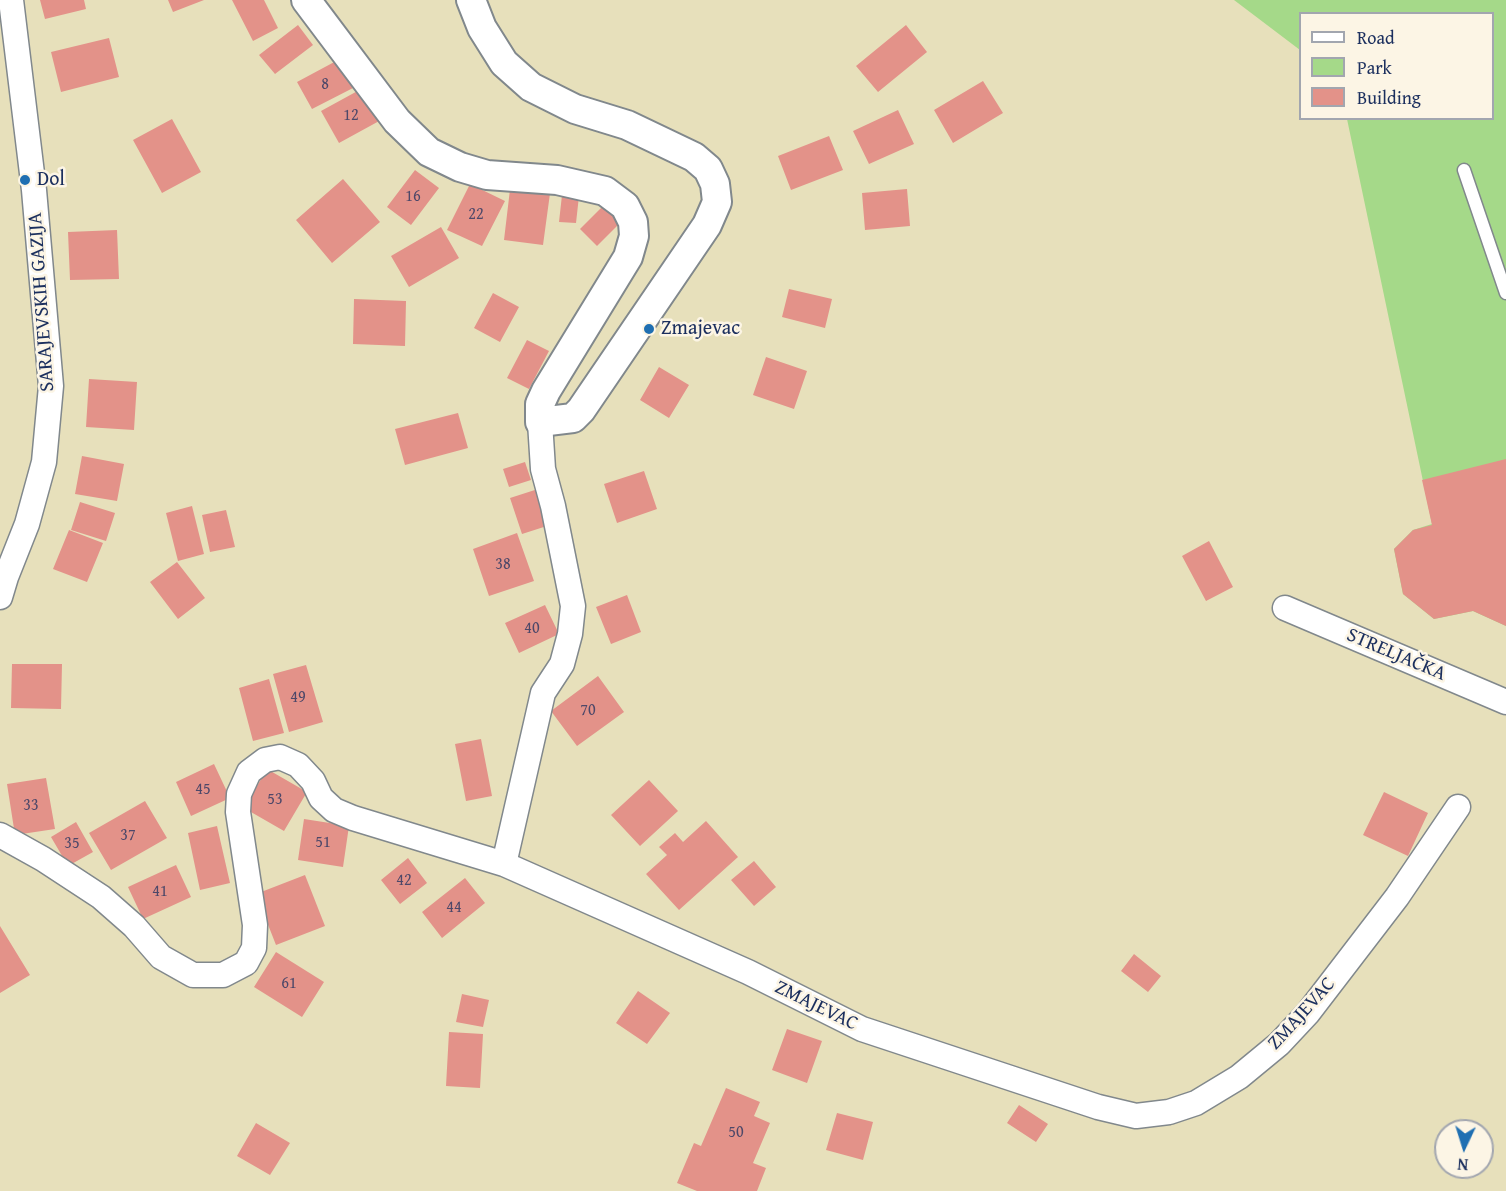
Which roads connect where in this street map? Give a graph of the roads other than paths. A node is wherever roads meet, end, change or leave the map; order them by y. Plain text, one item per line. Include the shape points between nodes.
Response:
1 (11, 0) edge
2 (306, 0) edge
3 (471, 0) edge
4 (1464, 170) dead end
5 (1506, 293) edge
6 (540, 422) junction
7 (0, 597) edge
8 (1285, 608) dead end
9 (1506, 702) edge
10 (1458, 807) dead end
11 (0, 835) edge
12 (504, 864) junction

1 - 7 street, SARAJEVSKIH GAZIJA via 34,190 51,386 44,462 27,524
2 - 6 street via 397,121 429,152 488,175 557,180 606,191 625,206 634,229 628,257 546,391 540,404
3 - 6 street via 482,28 504,63 531,87 575,109 627,125 694,158 716,184 717,202 707,225 581,410 573,418
4 - 5 lane
6 - 12 street via 543,469 573,606 562,664 543,693
8 - 9 street, STRELJAČKA
10 - 12 street, ZMAJEVAC via 1390,906 1308,1013 1279,1044 1239,1077 1196,1103 1136,1116 862,1029 748,972
11 - 12 street via 101,897 161,957 193,975 223,975 246,963 254,948 255,925 238,813 239,794 249,772 265,760 280,757 298,765 334,810

